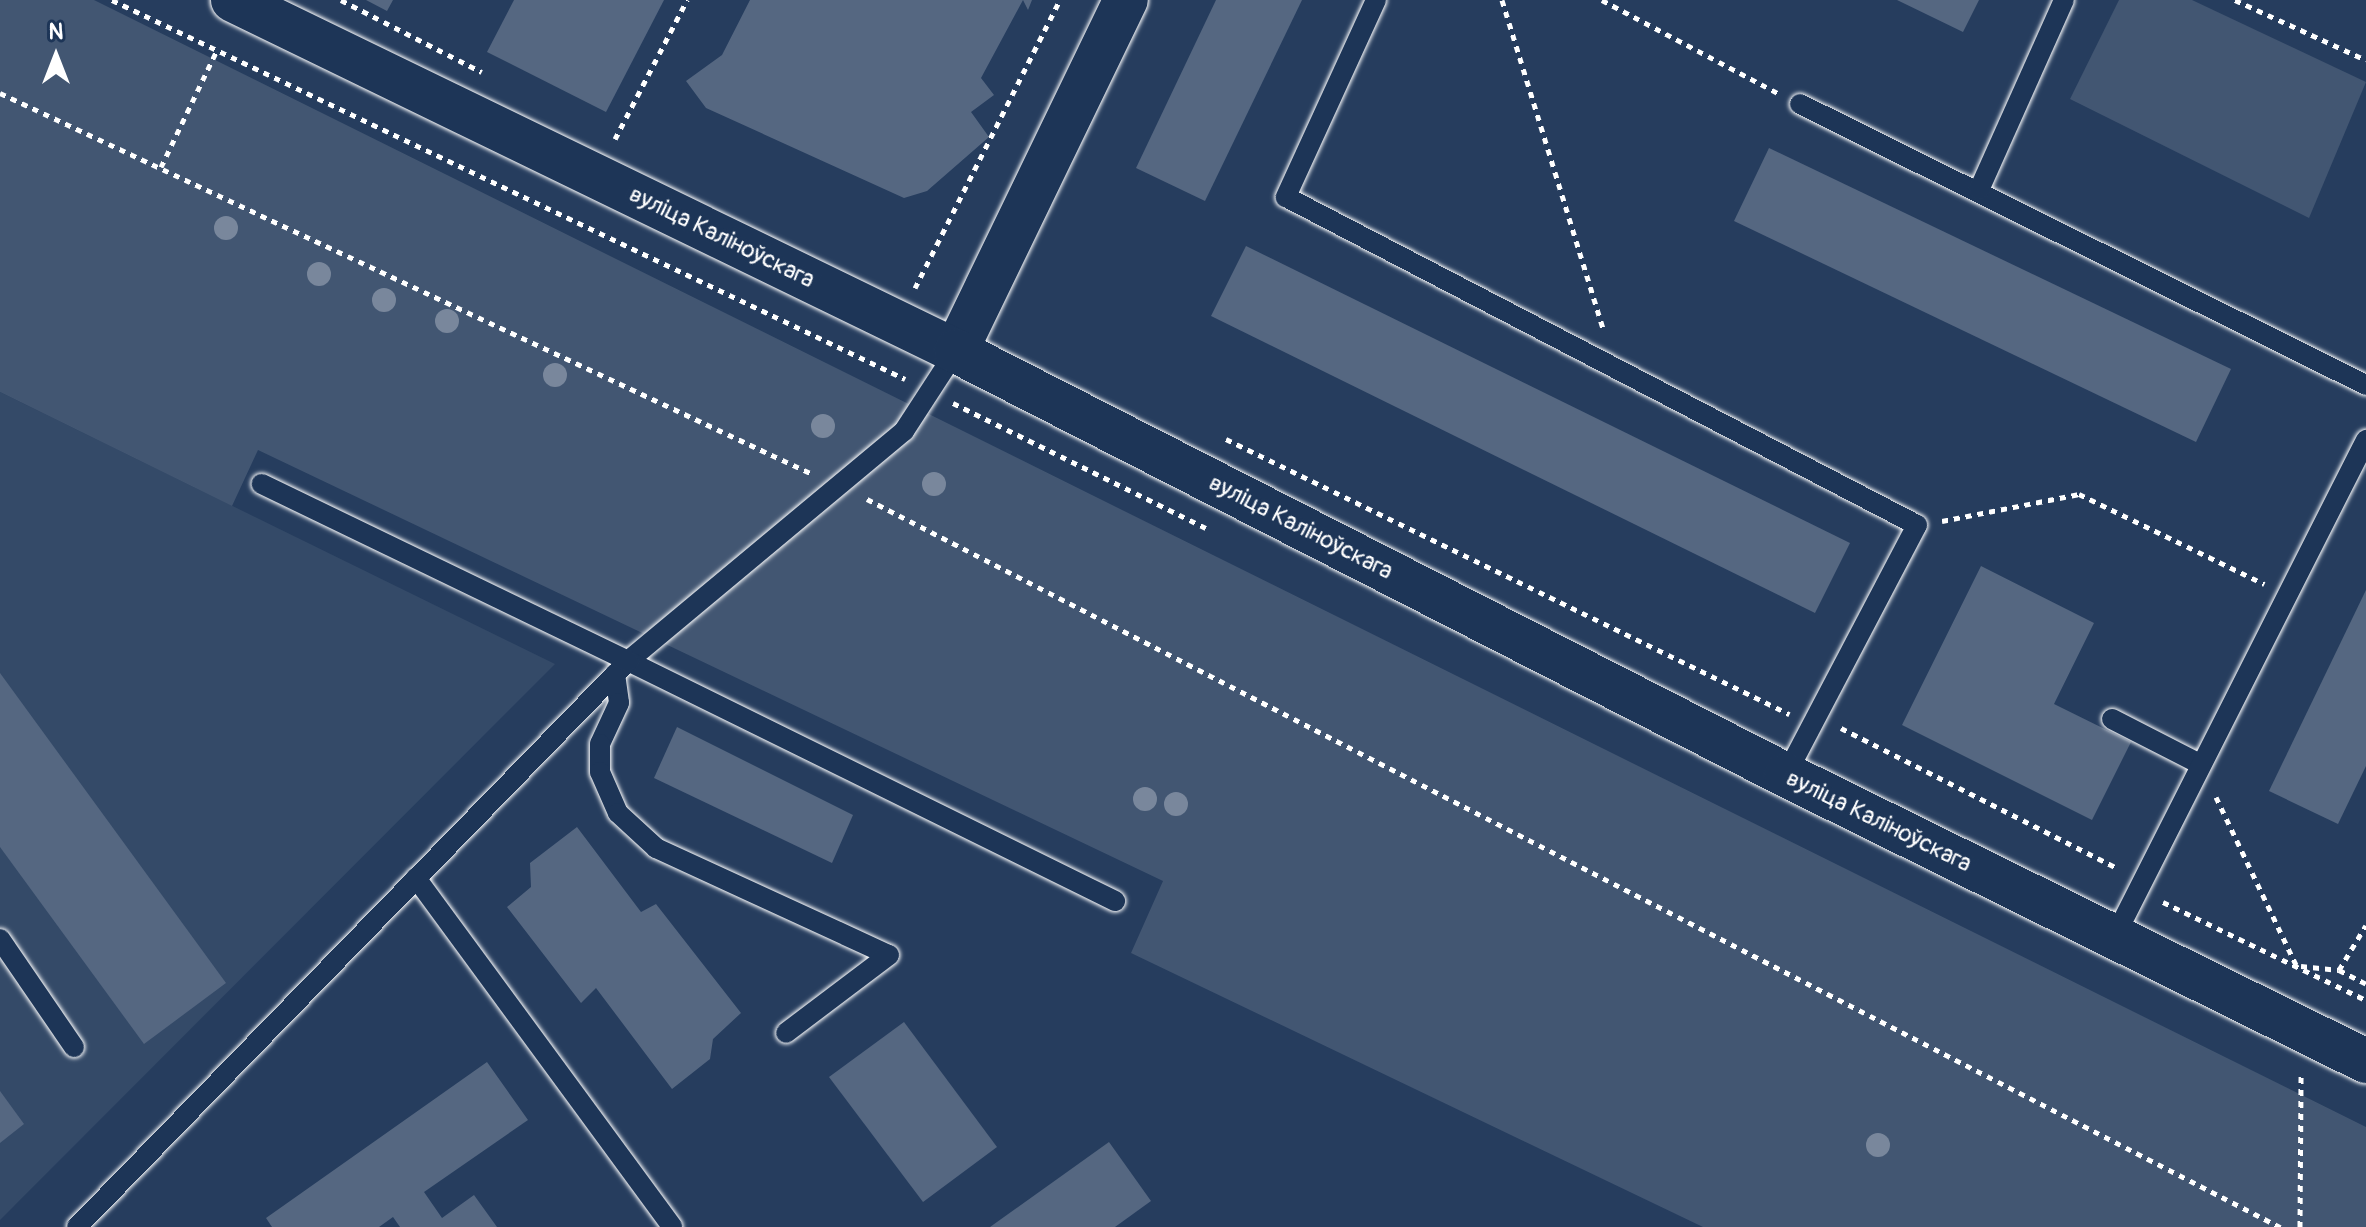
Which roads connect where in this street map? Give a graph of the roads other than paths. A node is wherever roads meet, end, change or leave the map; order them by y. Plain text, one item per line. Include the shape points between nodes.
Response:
1 (233, 0) edge
2 (1126, 0) edge
3 (1376, 0) edge
4 (2064, 0) edge
5 (1800, 104) road end
6 (1979, 190) junction
7 (965, 334) junction
8 (2366, 385) edge
9 (2366, 440) edge
10 (262, 484) dead end
11 (622, 668) junction
12 (2112, 719) dead end
13 (2200, 764) junction
14 (1786, 775) junction
15 (416, 878) junction
16 (1115, 901) dead end
17 (2115, 936) junction
18 (0, 939) edge
19 (786, 1033) dead end
20 (74, 1047) dead end
21 (2366, 1061) edge
22 (77, 1227) edge
23 (672, 1227) edge

1 - 7 main road, вуліца Каліноўскага
2 - 7 main road
3 - 14 lane via 1286,197 1917,525
4 - 6 lane
5 - 6 lane
6 - 8 lane
7 - 11 lane via 904,431
7 - 14 main road, вуліца Каліноўскага
9 - 13 lane
10 - 11 lane
11 - 15 lane
11 - 16 lane
11 - 19 lane via 619,703 600,744 600,772 618,813 656,848 889,955
12 - 13 lane
13 - 17 lane
14 - 17 main road, вуліца Каліноўскага
15 - 22 lane
15 - 23 lane
17 - 21 main road, вуліца Каліноўскага
18 - 20 lane

